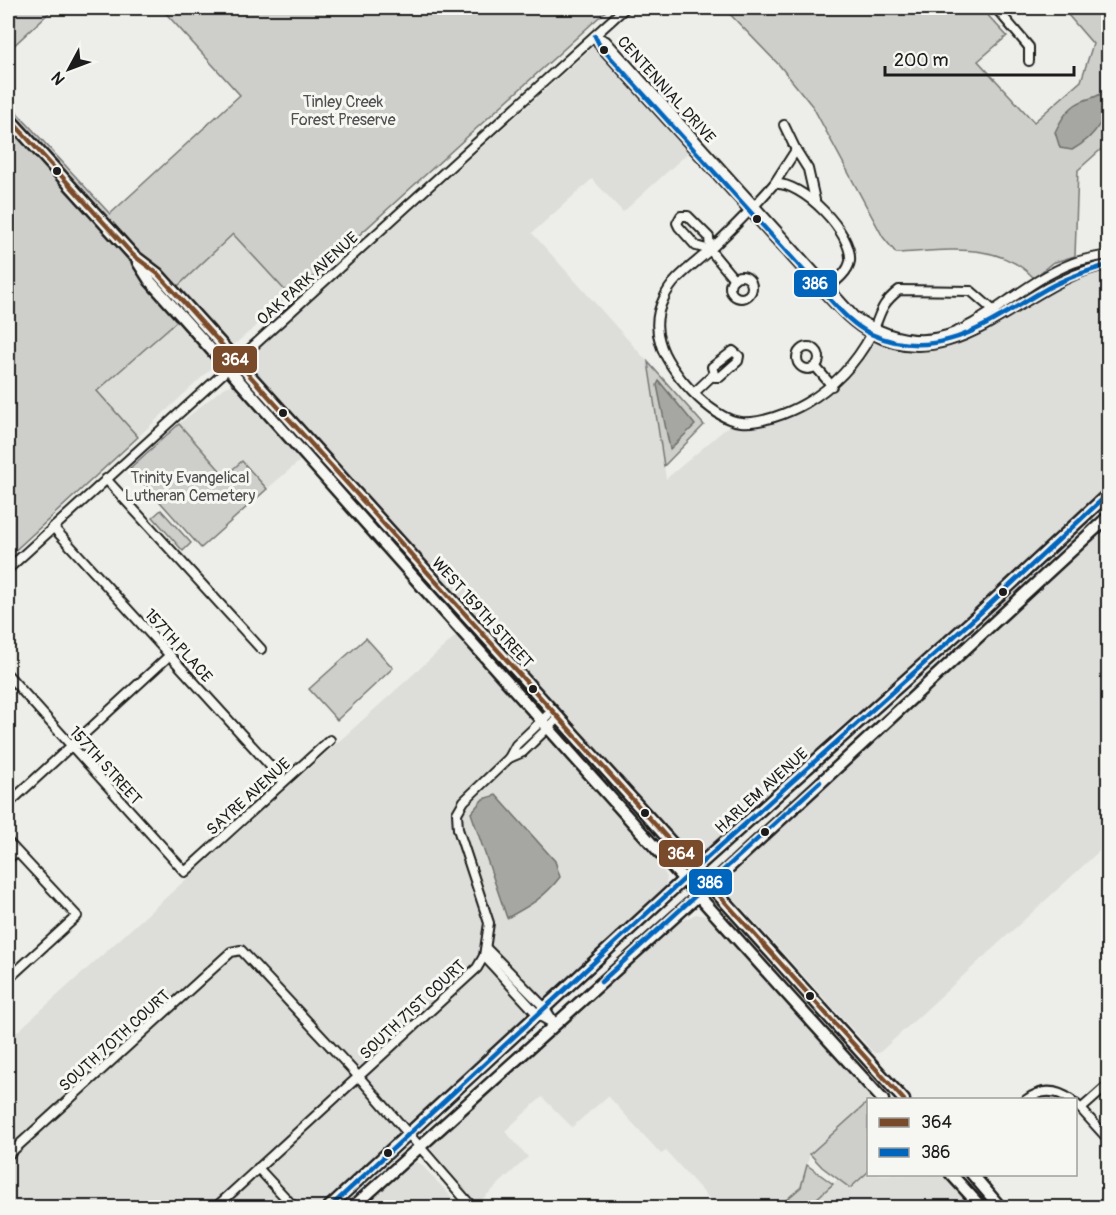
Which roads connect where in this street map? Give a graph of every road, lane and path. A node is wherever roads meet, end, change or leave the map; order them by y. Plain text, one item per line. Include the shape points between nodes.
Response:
1 (625, 8) edge
2 (996, 8) edge
3 (595, 36) junction
4 (1029, 61) dead end
5 (8, 117) edge
6 (784, 125) dead end
7 (796, 150) junction
8 (774, 184) junction
9 (815, 200) junction
10 (753, 209) junction
11 (710, 250) junction
12 (1108, 255) edge
13 (1108, 265) edge
14 (734, 279) dead end
15 (825, 290) junction
16 (994, 311) junction
17 (872, 331) junction
18 (231, 364) junction
19 (815, 366) dead end
20 (713, 375) dead end
21 (832, 386) junction
22 (695, 392) junction
23 (106, 479) junction
24 (1108, 494) edge
25 (1108, 517) edge
26 (53, 527) junction
27 (8, 568) edge
28 (261, 649) dead end
29 (170, 656) junction
30 (8, 675) edge
31 (556, 714) junction
32 (544, 725) junction
33 (330, 740) dead end
34 (71, 746) junction
35 (284, 781) junction
36 (8, 804) edge
37 (8, 842) edge
38 (16, 852) junction
39 (8, 859) edge
40 (697, 867) junction
41 (185, 872) joint
42 (683, 880) junction
43 (711, 884) junction
44 (698, 896) junction
45 (485, 952) junction
46 (8, 979) edge
47 (542, 1012) junction
48 (555, 1024) junction
49 (359, 1077) junction
50 (1108, 1085) edge
51 (881, 1098) edge
52 (902, 1098) edge
53 (1030, 1098) edge
54 (1068, 1098) edge
55 (1078, 1107) edge
56 (409, 1134) junction
57 (1108, 1139) edge
58 (420, 1147) junction
59 (8, 1155) edge
60 (258, 1168) junction
61 (953, 1176) edge
62 (974, 1176) edge
63 (215, 1208) edge
64 (295, 1208) edge
65 (328, 1208) edge
66 (352, 1208) edge
67 (473, 1208) edge
68 (982, 1208) edge
69 (1001, 1208) edge

1 - 3 street, OAK PARK AVENUE
2 - 4 street via 1029,47
3 - 10 street, CENTENNIAL DRIVE via 600,46
3 - 18 street, OAK PARK AVENUE
5 - 18 main road, WEST 159TH STREET via 133,255 158,274
6 - 7 street
7 - 8 street
7 - 9 street via 808,169
8 - 9 street via 786,183
8 - 10 street
9 - 15 street via 828,215 849,255 847,269
10 - 11 street
10 - 15 street, CENTENNIAL DRIVE
11 - 11 street via 696,246 679,227 681,216 688,216 709,237
11 - 14 street
11 - 22 street via 669,289 657,320 668,363
12 - 16 street, CENTENNIAL DRIVE via 1066,266
13 - 17 street, CENTENNIAL DRIVE via 1064,278 990,323 950,342 894,343
15 - 17 street, CENTENNIAL DRIVE via 846,316
16 - 17 street, CENTENNIAL DRIVE via 980,322 937,338 897,337
16 - 17 street via 970,291 899,290 883,303
17 - 21 street
18 - 23 street, OAK PARK AVENUE
18 - 31 main road, WEST 159TH STREET
18 - 32 main road, WEST 159TH STREET
19 - 21 street
20 - 22 street
21 - 22 street via 804,405 743,423 718,416
23 - 26 street, OAK PARK AVENUE
23 - 28 street
24 - 40 main road, HARLEM AVENUE
25 - 43 main road, HARLEM AVENUE
26 - 27 street, OAK PARK AVENUE
26 - 29 street, 157TH PLACE
29 - 34 street
29 - 35 street, 157TH PLACE
30 - 34 street, 157TH STREET
31 - 32 street
31 - 40 main road, WEST 159TH STREET
32 - 42 main road, WEST 159TH STREET
32 - 45 street via 516,745 509,758 468,795 457,813 458,829 489,923
33 - 35 street, SAYRE AVENUE
34 - 36 street
34 - 41 street, 157TH STREET
35 - 41 street, SAYRE AVENUE
37 - 38 street
38 - 39 street
38 - 46 street via 77,916
40 - 42 main road, HARLEM AVENUE
40 - 43 main road, WEST 159TH STREET
42 - 44 main road, WEST 159TH STREET
42 - 47 main road, HARLEM AVENUE
43 - 44 main road, HARLEM AVENUE
43 - 52 main road, WEST 159TH STREET
44 - 48 main road, HARLEM AVENUE
44 - 51 main road, WEST 159TH STREET
45 - 47 street
45 - 49 street, SOUTH 71ST COURT via 457,989
47 - 48 street
47 - 56 main road, HARLEM AVENUE
48 - 58 main road, HARLEM AVENUE
49 - 56 street
49 - 59 street, SOUTH 70TH COURT via 241,950 231,952
49 - 60 street, SOUTH 71ST COURT
50 - 55 street
53 - 54 street via 1045,1091
55 - 57 street
56 - 58 street
56 - 65 main road, HARLEM AVENUE
58 - 66 main road, HARLEM AVENUE
58 - 67 street
60 - 63 street, SOUTH 71ST COURT
60 - 64 street
61 - 68 main road
62 - 69 main road

